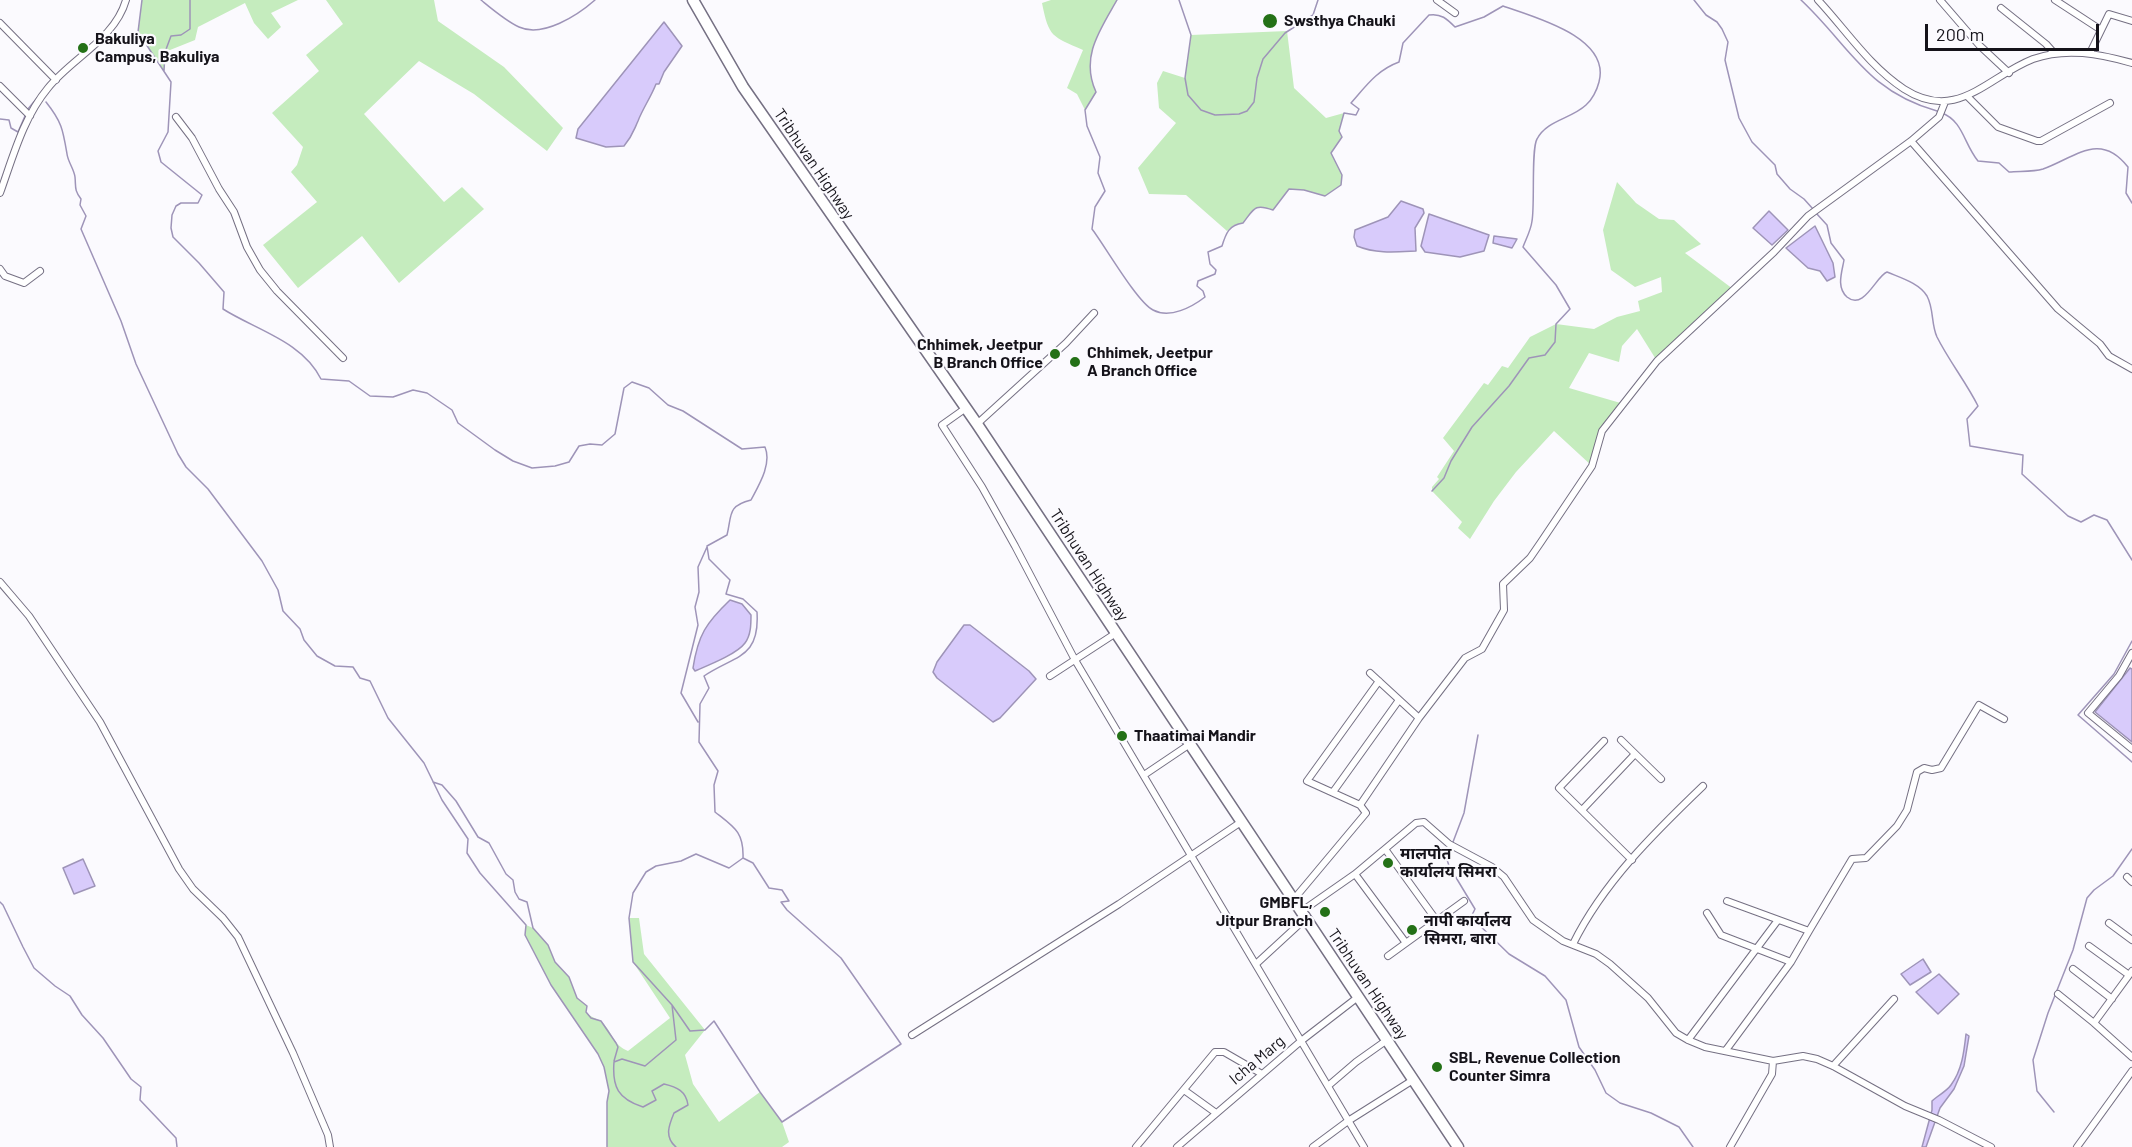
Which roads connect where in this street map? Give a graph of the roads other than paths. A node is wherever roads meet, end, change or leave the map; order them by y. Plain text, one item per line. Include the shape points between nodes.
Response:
1 (126, 0) edge
2 (693, 0) edge
3 (1437, 0) edge
4 (1818, 0) edge
5 (1940, 0) edge
6 (2055, 0) edge
7 (2001, 8) dead end
8 (1455, 13) dead end
9 (2132, 21) edge
10 (0, 23) edge
11 (2101, 30) junction
12 (2090, 53) junction
13 (2054, 54) junction
14 (2132, 63) edge
15 (2009, 72) junction
16 (56, 80) junction
17 (0, 86) edge
18 (1968, 97) junction
19 (2110, 103) dead end
20 (1943, 104) junction
21 (30, 116) junction
22 (176, 117) dead end
23 (1911, 141) junction
24 (0, 193) edge
25 (0, 269) edge
26 (40, 271) dead end
27 (1094, 313) dead end
28 (343, 358) dead end
29 (2132, 369) edge
30 (966, 408) junction
31 (977, 424) junction
32 (0, 582) edge
33 (1116, 633) junction
34 (2132, 653) edge
35 (1075, 660) junction
36 (1370, 673) dead end
37 (1050, 676) dead end
38 (1379, 681) junction
39 (1399, 700) junction
40 (1419, 718) junction
41 (2004, 719) dead end
42 (1621, 740) dead end
43 (1604, 741) dead end
44 (1191, 744) junction
45 (2132, 749) edge
46 (1635, 754) junction
47 (1144, 776) junction
48 (1661, 779) dead end
49 (1703, 786) dead end
50 (1333, 792) junction
51 (1360, 806) junction
52 (1582, 810) junction
53 (1241, 822) junction
54 (1385, 849) junction
55 (1191, 857) junction
56 (1632, 860) junction
57 (1355, 874) junction
58 (1294, 899) junction
59 (1464, 901) dead end
60 (1727, 901) dead end
61 (1707, 913) dead end
62 (1304, 915) junction
63 (1778, 920) junction
64 (1437, 921) junction
65 (2109, 923) dead end
66 (1809, 932) junction
67 (2132, 940) edge
68 (1406, 943) junction
69 (1573, 944) junction
70 (2089, 946) dead end
71 (1756, 948) junction
72 (1388, 956) dead end
73 (1791, 962) junction
74 (1256, 964) junction
75 (2073, 969) dead end
76 (2131, 973) edge
77 (2058, 994) dead end
78 (1358, 997) junction
79 (1894, 999) dead end
80 (2112, 999) junction
81 (2094, 1023) junction
82 (912, 1035) dead end
83 (1387, 1040) junction
84 (1688, 1040) junction
85 (1301, 1041) junction
86 (1725, 1050) junction
87 (2132, 1057) edge
88 (1773, 1061) junction
89 (1833, 1066) junction
90 (2132, 1071) edge
91 (1262, 1074) junction
92 (1413, 1080) junction
93 (1328, 1086) junction
94 (1184, 1090) junction
95 (1216, 1113) junction
96 (1348, 1121) junction
97 (330, 1147) edge
98 (1136, 1147) edge
99 (1177, 1147) edge
100 (1313, 1147) edge
101 (1364, 1147) edge
102 (1458, 1147) edge
103 (1731, 1147) edge
104 (1991, 1147) edge
105 (2077, 1147) edge

1 - 16 street via 113,26
2 - 30 highway, Tribhuvan Highway via 743,87
3 - 8 street
4 - 20 street via 1886,75 1905,90
5 - 15 street
6 - 11 street
7 - 13 street
9 - 11 street via 2109,14
10 - 16 street
11 - 12 street
12 - 13 street
12 - 14 street
13 - 15 street via 2032,59
15 - 18 street
16 - 21 street
17 - 21 street
18 - 19 street via 1998,128 2037,141
18 - 20 street
20 - 23 street via 1939,117
21 - 24 street
22 - 28 street via 234,212 260,270
23 - 29 street via 2058,309 2109,356
23 - 40 street via 1808,216 1657,361 1602,431 1592,466 1530,558 1503,584 1504,610 1482,649 1466,658
25 - 26 street via 5,276 24,283
27 - 31 street
30 - 31 highway, Tribhuvan Highway
30 - 35 street via 942,425 1004,526
31 - 33 highway, Tribhuvan Highway
32 - 97 street via 30,616 100,722 179,869 238,937 305,1081
33 - 35 street
33 - 44 highway, Tribhuvan Highway
34 - 45 street via 2120,676 2088,713
35 - 37 street
35 - 47 street
36 - 38 street
38 - 39 street
38 - 50 street via 1307,781
39 - 40 street
39 - 50 street
40 - 51 street
41 - 66 street via 1979,705 1941,768 1917,772 1907,810 1897,826 1866,858 1852,859
42 - 46 street
43 - 52 street via 1559,788
44 - 47 street
44 - 53 highway, Tribhuvan Highway
46 - 48 street
46 - 52 street
47 - 55 street
49 - 56 street
50 - 51 street
51 - 58 street via 1366,813
52 - 56 street
53 - 55 street
53 - 58 highway, Tribhuvan Highway
54 - 57 street
54 - 64 street
54 - 69 street via 1416,823 1424,822 1452,845 1492,867 1504,877 1533,920
55 - 74 street
55 - 82 street
56 - 69 street via 1592,908
57 - 62 street
57 - 68 street
58 - 62 highway, Tribhuvan Highway
59 - 64 street
60 - 63 street
61 - 71 street via 1720,935
62 - 74 street
62 - 78 highway, Tribhuvan Highway
63 - 66 street
63 - 71 street
64 - 68 street
65 - 67 street
66 - 73 street
68 - 72 street
69 - 84 street via 1610,964 1648,998 1676,1033
70 - 76 street
71 - 73 street
71 - 84 street
73 - 86 street
74 - 85 street
75 - 80 street
76 - 80 street
77 - 81 street
78 - 83 highway, Tribhuvan Highway
78 - 85 street, Icha Marg
79 - 89 street
80 - 81 street
81 - 87 street
83 - 92 highway, Tribhuvan Highway
83 - 93 street
84 - 86 street
85 - 91 street, Icha Marg
85 - 93 street
86 - 88 street
88 - 89 street via 1803,1056
88 - 103 street via 1772,1074
89 - 104 street
90 - 105 street
91 - 94 street via 1219,1050
91 - 95 street, Icha Marg
92 - 96 street
92 - 102 highway, Tribhuvan Highway
93 - 96 street
94 - 95 street
94 - 98 street
95 - 99 street, Icha Marg
96 - 100 street
96 - 101 street

